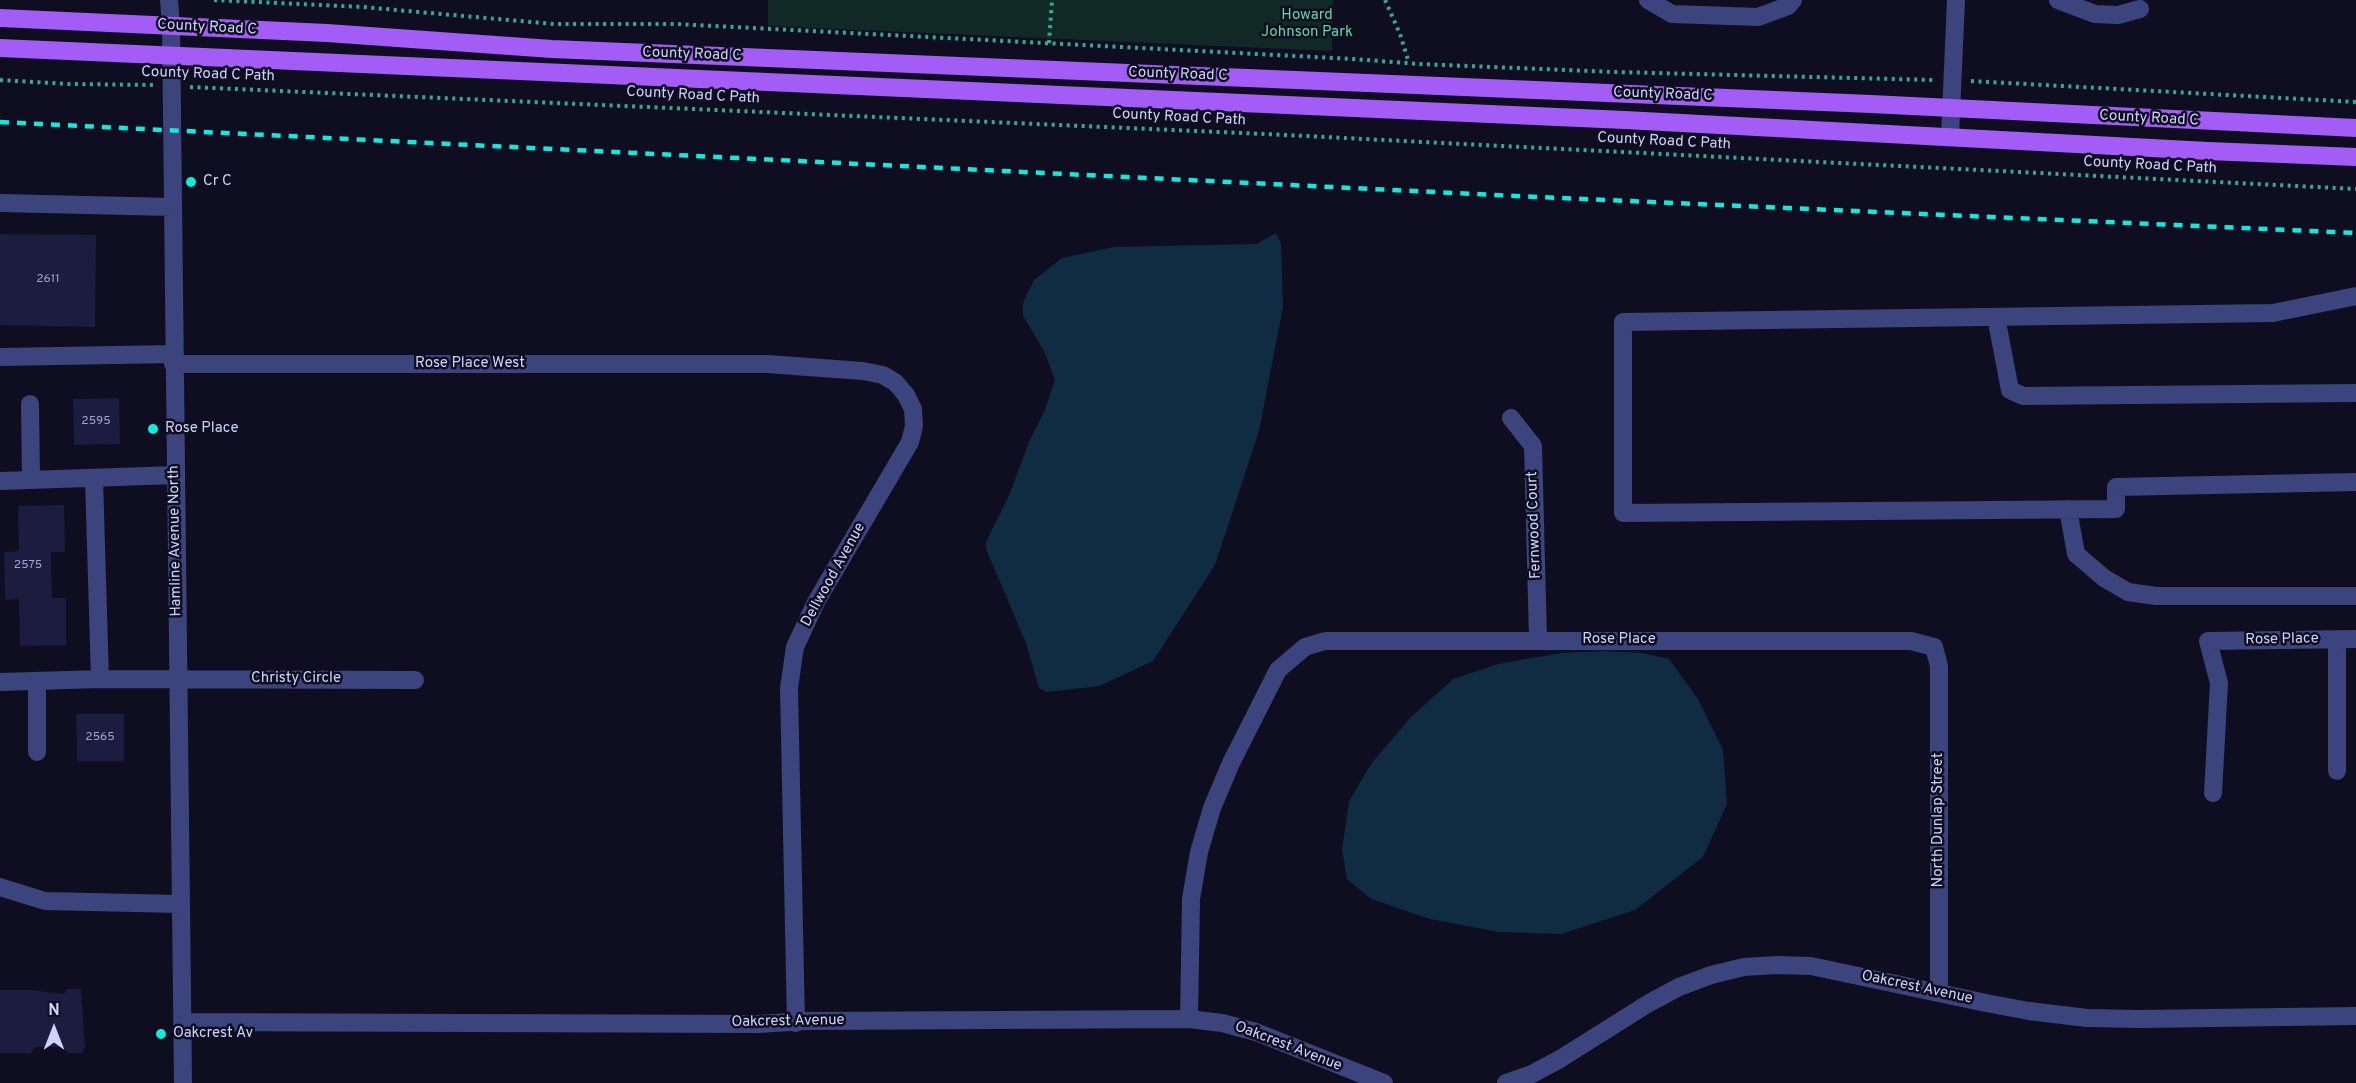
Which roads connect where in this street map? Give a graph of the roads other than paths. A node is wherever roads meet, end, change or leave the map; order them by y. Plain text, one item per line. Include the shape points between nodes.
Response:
1 (169, 0) edge
2 (1648, 0) edge
3 (1793, 0) edge
4 (1956, 0) edge
5 (2058, 0) edge
6 (2140, 9) dead end
7 (0, 18) edge
8 (171, 26) junction
9 (0, 48) edge
10 (171, 55) junction
11 (1952, 108) junction
12 (2356, 128) edge
13 (1950, 136) junction
14 (2356, 157) edge
15 (0, 203) edge
16 (172, 207) junction
17 (2356, 296) edge
18 (1996, 317) junction
19 (0, 357) edge
20 (173, 359) junction
21 (767, 364) joint
22 (2356, 393) edge
23 (30, 404) dead end
24 (1511, 418) dead end
25 (175, 475) junction
26 (94, 478) junction
27 (31, 480) junction
28 (0, 482) edge
29 (2356, 482) edge
30 (2068, 509) junction
31 (2356, 596) edge
32 (1538, 639) junction
33 (2356, 639) edge
34 (2337, 640) junction
35 (1934, 647) joint
36 (100, 679) junction
37 (178, 679) junction
38 (415, 680) dead end
39 (37, 681) junction
40 (0, 682) edge
41 (37, 752) dead end
42 (2337, 771) dead end
43 (2213, 793) dead end
44 (0, 887) edge
45 (180, 903) junction
46 (1939, 993) junction
47 (2356, 1016) edge
48 (1190, 1019) junction
49 (182, 1022) junction
50 (796, 1023) junction
51 (183, 1083) edge
52 (1384, 1083) edge
53 (1506, 1083) edge

1 - 8 street, Hamline Avenue North
2 - 3 street via 1672,14 1758,17 1788,6
4 - 11 street
5 - 6 street via 2094,14 2118,15
7 - 8 main road, County Road C
8 - 10 street, Hamline Avenue North
8 - 11 main road, County Road C via 564,49
9 - 10 main road, County Road C
10 - 13 main road, County Road C
10 - 16 street, Hamline Avenue North
11 - 12 main road, County Road C
11 - 13 street
13 - 14 main road, County Road C
15 - 16 street
16 - 20 street, Hamline Avenue North
17 - 18 street via 2273,313
18 - 22 street via 2010,390 2023,396
18 - 30 street via 1623,322 1623,513
19 - 20 street, Rose Place West
20 - 21 street, Rose Place West
20 - 25 street, Hamline Avenue North
21 - 50 street, Dellwood Avenue via 883,375 896,382 906,395 913,409 914,426 908,447 816,602 795,647 789,688
23 - 27 street
24 - 32 street, Fernwood Court via 1533,446
25 - 26 street
25 - 37 street, Hamline Avenue North
26 - 27 street
26 - 36 street
27 - 28 street
29 - 30 street via 2116,487 2116,509
30 - 31 street via 2076,554 2128,592 2156,596
32 - 35 street, Rose Place via 1911,641
32 - 48 street, Rose Place via 1325,641 1305,647 1278,670 1212,808 1199,852 1191,899
33 - 34 street, Rose Place
34 - 42 street
34 - 43 street, Rose Place via 2208,641 2219,683
35 - 46 street, North Dunlap Street via 1939,666
36 - 37 street, Christy Circle
36 - 39 street, Christy Circle
37 - 38 street, Christy Circle
37 - 45 street, Hamline Avenue North
39 - 40 street, Christy Circle
39 - 41 street
44 - 45 street via 45,901
45 - 49 street, Hamline Avenue North
46 - 47 street, Oakcrest Avenue via 2087,1018
46 - 53 street, Oakcrest Avenue via 1811,966 1744,967 1679,987 1560,1059
48 - 50 street, Oakcrest Avenue
48 - 52 street, Oakcrest Avenue via 1256,1032
49 - 50 street, Oakcrest Avenue
49 - 51 street, Hamline Avenue North

